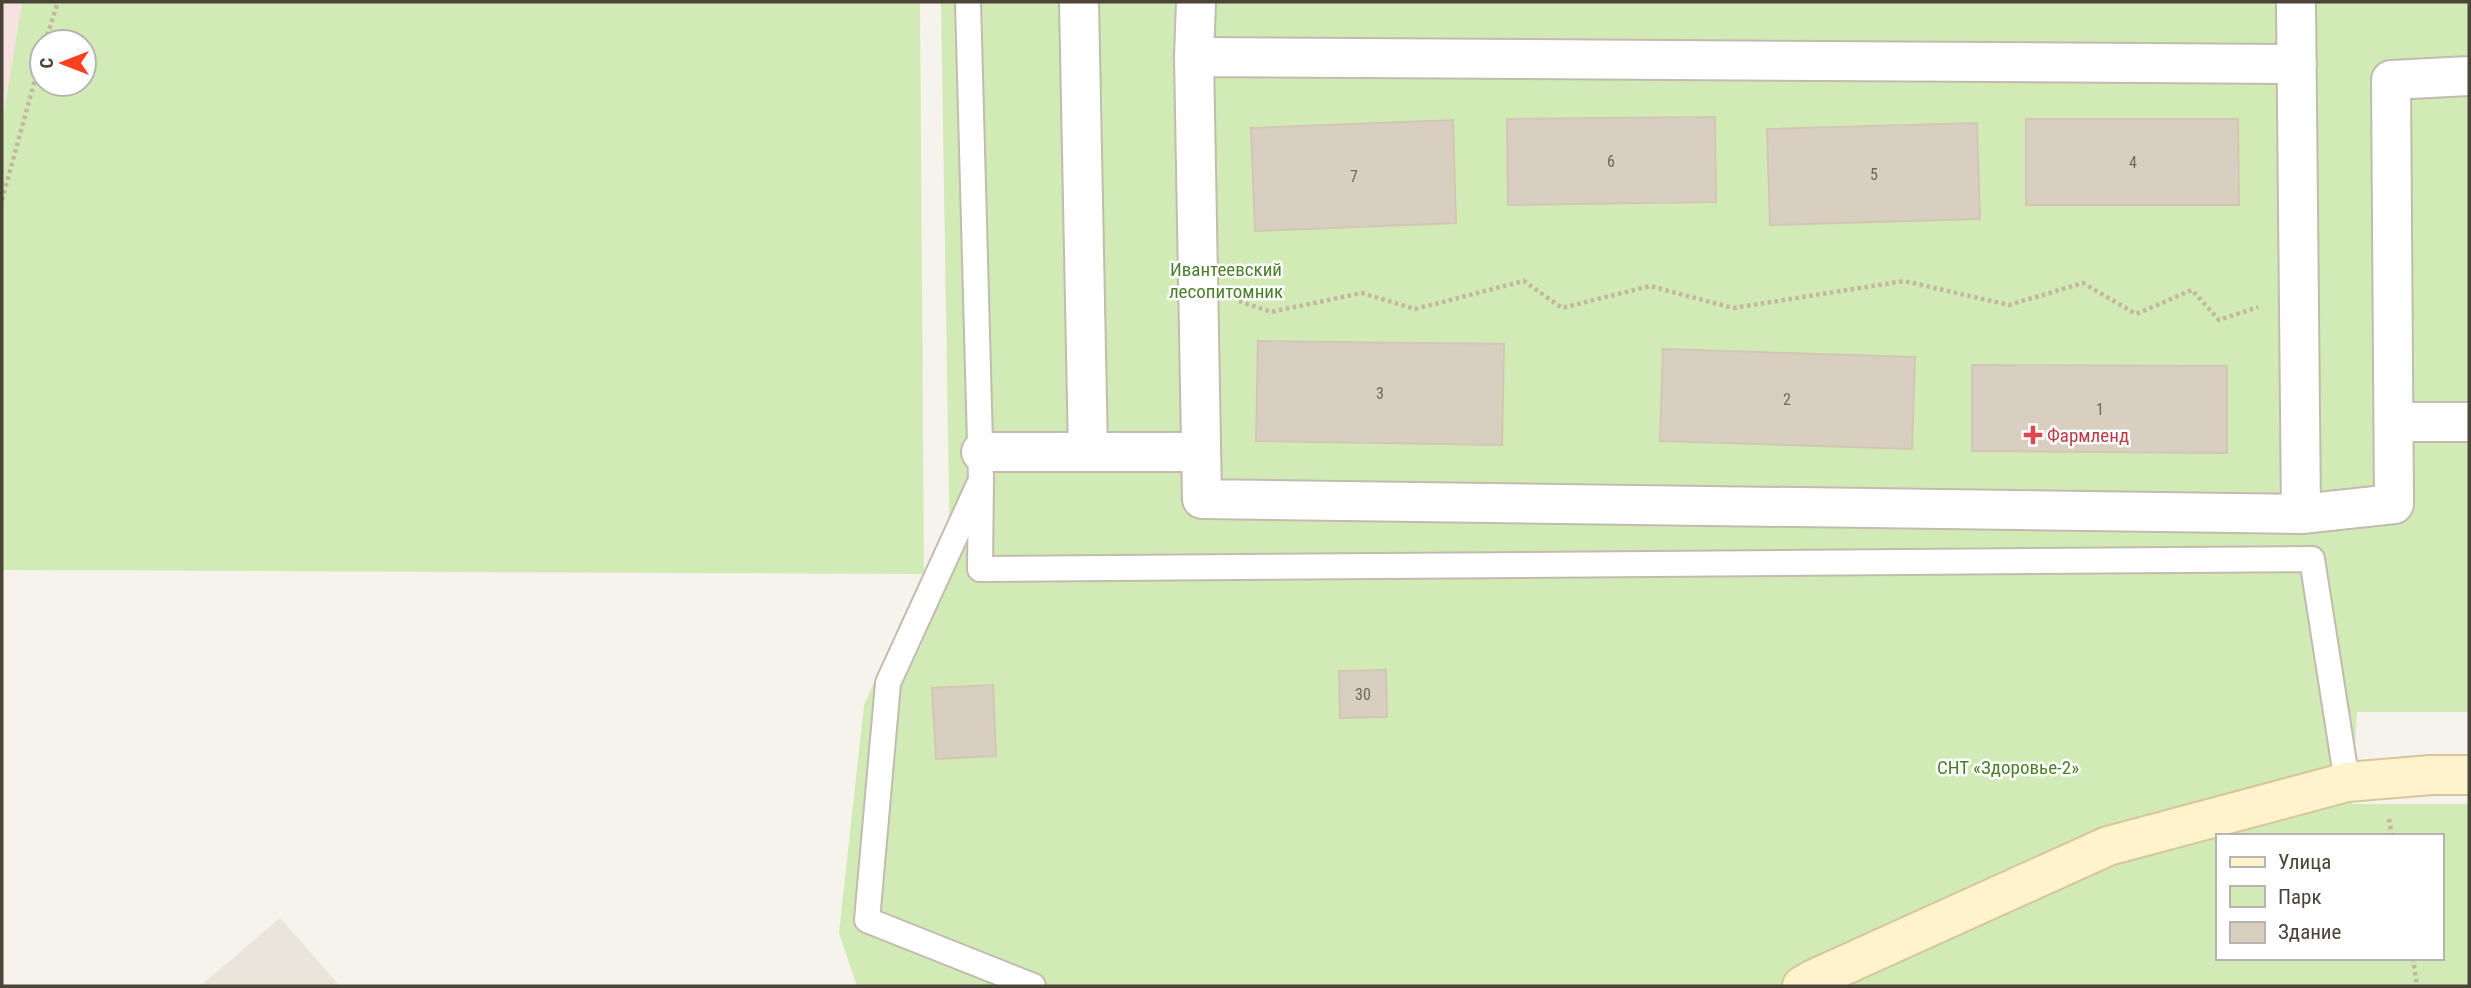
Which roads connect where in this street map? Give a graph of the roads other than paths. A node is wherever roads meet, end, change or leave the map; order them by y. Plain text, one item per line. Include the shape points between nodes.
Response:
1 (968, 2) edge
2 (1079, 2) edge
3 (1196, 2) edge
4 (2297, 2) edge
5 (1194, 57) junction
6 (2297, 64) junction
7 (2469, 76) edge
8 (2394, 422) junction
9 (2469, 422) edge
10 (1088, 452) junction
11 (1201, 452) junction
12 (981, 466) junction
13 (2301, 514) junction
14 (2469, 775) edge
15 (2347, 782) junction
16 (1033, 986) edge
17 (1802, 986) edge

1 - 12 lane
2 - 10 street
3 - 5 street
4 - 6 street
5 - 6 street
5 - 11 street
6 - 13 street
7 - 8 street via 2391,80
8 - 9 street
8 - 13 street via 2394,505
10 - 11 street
10 - 12 street
11 - 13 street via 1202,499
12 - 15 lane via 980,569 2312,559
12 - 16 lane via 888,683 867,920
14 - 15 main road
15 - 17 main road via 2108,846

